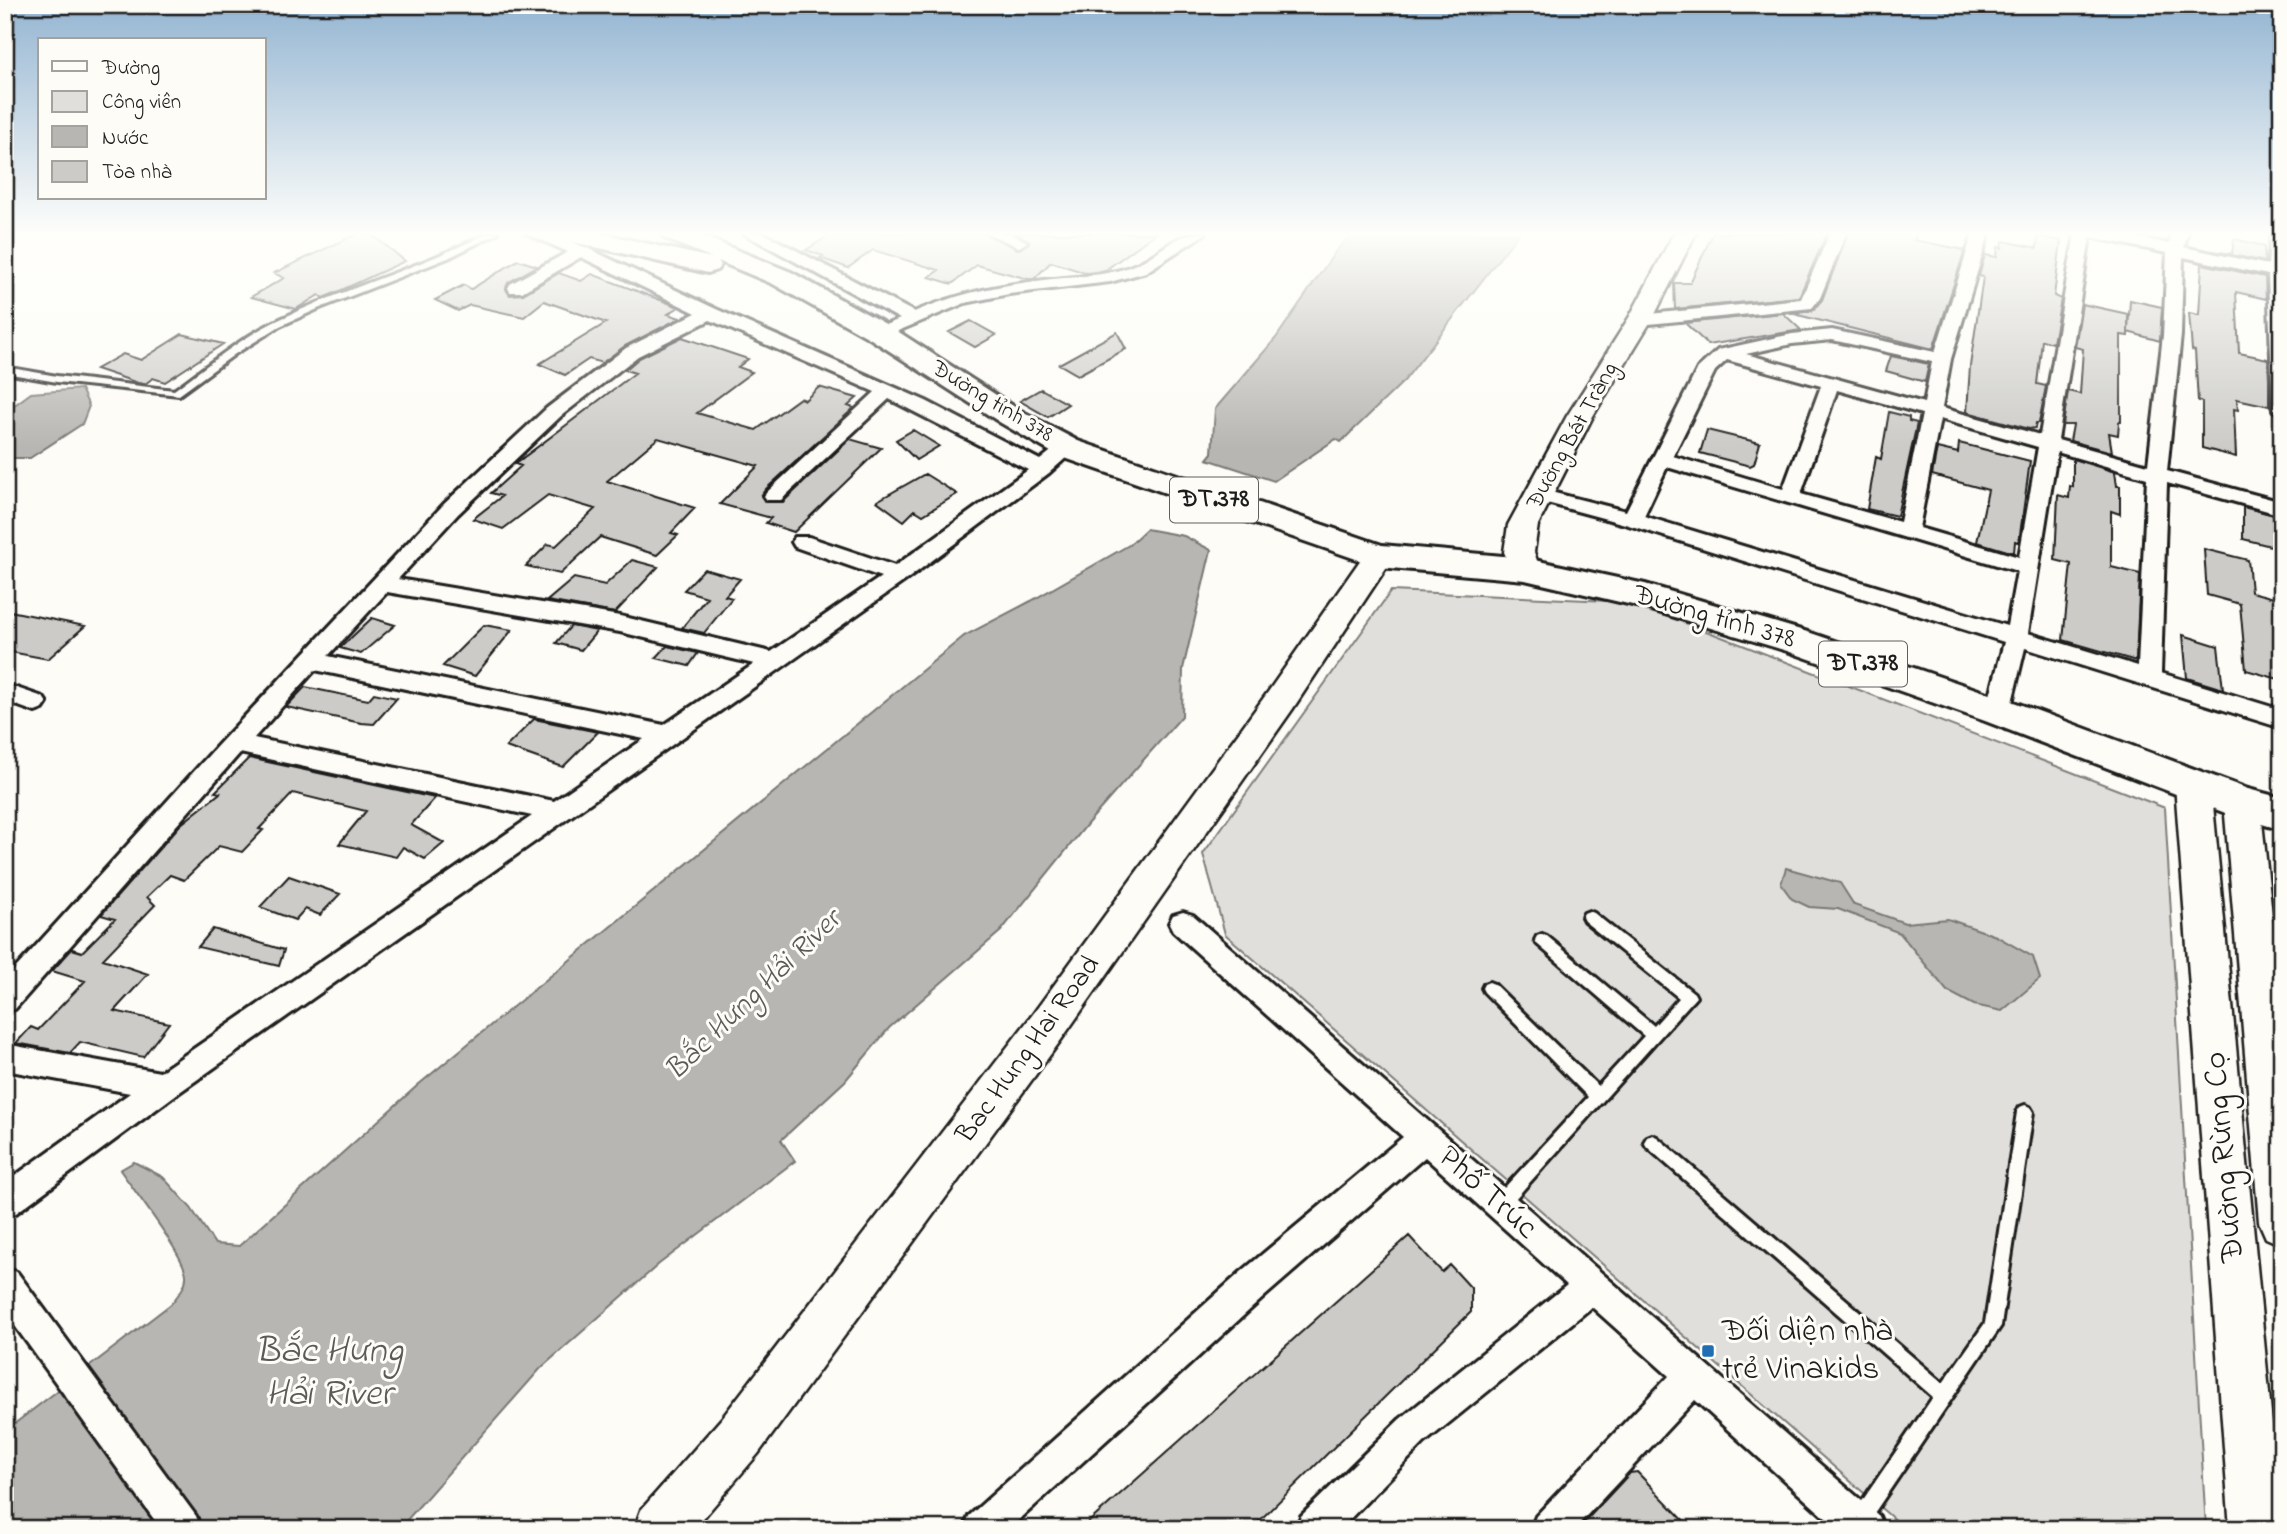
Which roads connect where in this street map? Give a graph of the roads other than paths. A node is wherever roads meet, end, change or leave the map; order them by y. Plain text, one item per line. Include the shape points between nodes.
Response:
1 (322, 305) edge
2 (694, 305) edge
3 (830, 305) edge
4 (887, 305) edge
5 (946, 305) edge
6 (1647, 305) edge
7 (1800, 305) edge
8 (1959, 305) edge
9 (2071, 305) edge
10 (2173, 305) edge
11 (2280, 305) edge
12 (710, 313) junction
13 (912, 318) junction
14 (1639, 320) junction
15 (881, 333) junction
16 (1724, 354) junction
17 (1942, 359) junction
18 (5, 370) edge
19 (1831, 382) junction
20 (887, 391) junction
21 (2282, 394) edge
22 (1932, 409) junction
23 (2282, 410) edge
24 (2047, 444) junction
25 (1077, 451) junction
26 (1660, 459) junction
27 (1042, 469) junction
28 (2157, 475) junction
29 (1539, 495) junction
30 (774, 496) dead end
31 (1790, 498) junction
32 (2282, 509) edge
33 (1632, 519) junction
34 (1909, 533) junction
35 (802, 542) dead end
36 (1360, 550) junction
37 (2028, 567) junction
38 (1525, 569) junction
39 (898, 575) junction
40 (383, 584) junction
41 (2016, 638) junction
42 (311, 661) junction
43 (775, 661) junction
44 (2149, 679) junction
45 (5, 691) edge
46 (35, 703) dead end
47 (1998, 711) junction
48 (2282, 712) edge
49 (667, 735) junction
50 (235, 743) junction
51 (2193, 785) junction
52 (2242, 803) junction
53 (557, 812) junction
54 (2282, 814) edge
55 (1589, 917) dead end
56 (1183, 923) dead end
57 (1542, 940) dead end
58 (1489, 988) dead end
59 (5, 1000) edge
60 (1654, 1035) junction
61 (5, 1057) edge
62 (164, 1086) junction
63 (1598, 1096) junction
64 (2025, 1112) dead end
65 (1425, 1138) junction
66 (1652, 1142) dead end
67 (5, 1202) edge
68 (1499, 1204) junction
69 (2282, 1222) edge
70 (5, 1284) edge
71 (1592, 1286) junction
72 (1693, 1376) junction
73 (1944, 1395) junction
74 (1859, 1526) edge
75 (183, 1529) edge
76 (660, 1529) edge
77 (982, 1529) edge
78 (1314, 1529) edge
79 (1549, 1529) edge
80 (2256, 1529) edge

1 - 18 lane via 290,317 225,356 176,393
2 - 12 street
3 - 15 main road, Đường tỉnh 378 / ĐT.378
4 - 13 street
5 - 13 street
6 - 14 street, Đường Bát Tràng
7 - 14 street
8 - 17 street
9 - 24 street
10 - 28 street
11 - 21 street
12 - 20 street
12 - 40 street via 632,352 554,412 451,509
13 - 15 street
14 - 29 street, Đường Bát Tràng via 1580,416
15 - 25 main road, Đường tỉnh 378 / ĐT.378 via 1011,417
16 - 17 street via 1832,335
16 - 19 street
16 - 26 street via 1707,368
17 - 22 street
19 - 22 street
19 - 31 street
20 - 27 street
20 - 30 street
21 - 23 street
22 - 24 street
22 - 34 street
24 - 28 street
24 - 37 street
25 - 27 street
25 - 36 main road, ĐT.378
26 - 31 street
26 - 33 street
27 - 39 street
28 - 32 street
28 - 44 street
29 - 33 street
29 - 38 street, Đường Bát Tràng via 1519,541
31 - 34 street
33 - 41 street
34 - 37 street
35 - 39 street
36 - 38 main road, Đường tỉnh 378 / ĐT.378
36 - 76 street, Bac Hung Hai Road via 1280,701 1047,1027 740,1436
37 - 41 street
38 - 47 main road, Đường tỉnh 378 / ĐT.378 via 1645,596 1735,623
39 - 43 street
40 - 42 street
40 - 43 street via 620,624
41 - 44 street
41 - 47 street
42 - 49 street
42 - 50 street
43 - 49 street
44 - 48 street via 2275,717
45 - 46 street
47 - 51 main road, Đường tỉnh 378 / ĐT.378
49 - 53 street
50 - 53 street
50 - 59 street
51 - 52 main road, ĐT.378
51 - 80 street, Đường Rừng Cọ
52 - 54 main road
52 - 69 street, Đường Rừng Cọ
53 - 62 street
55 - 60 lane via 1689,997
56 - 65 street
57 - 60 lane
58 - 63 lane
60 - 63 lane
61 - 62 street
62 - 67 street
63 - 68 lane
64 - 73 lane via 1993,1326
65 - 68 street, Phố Trúc
65 - 77 street, Phố Trúc via 1253,1284
66 - 73 lane
68 - 71 street, Phố Trúc
70 - 75 street
71 - 72 street, Phố Trúc
71 - 78 street via 1412,1431
72 - 74 street, Phố Trúc
72 - 79 street
73 - 74 lane

